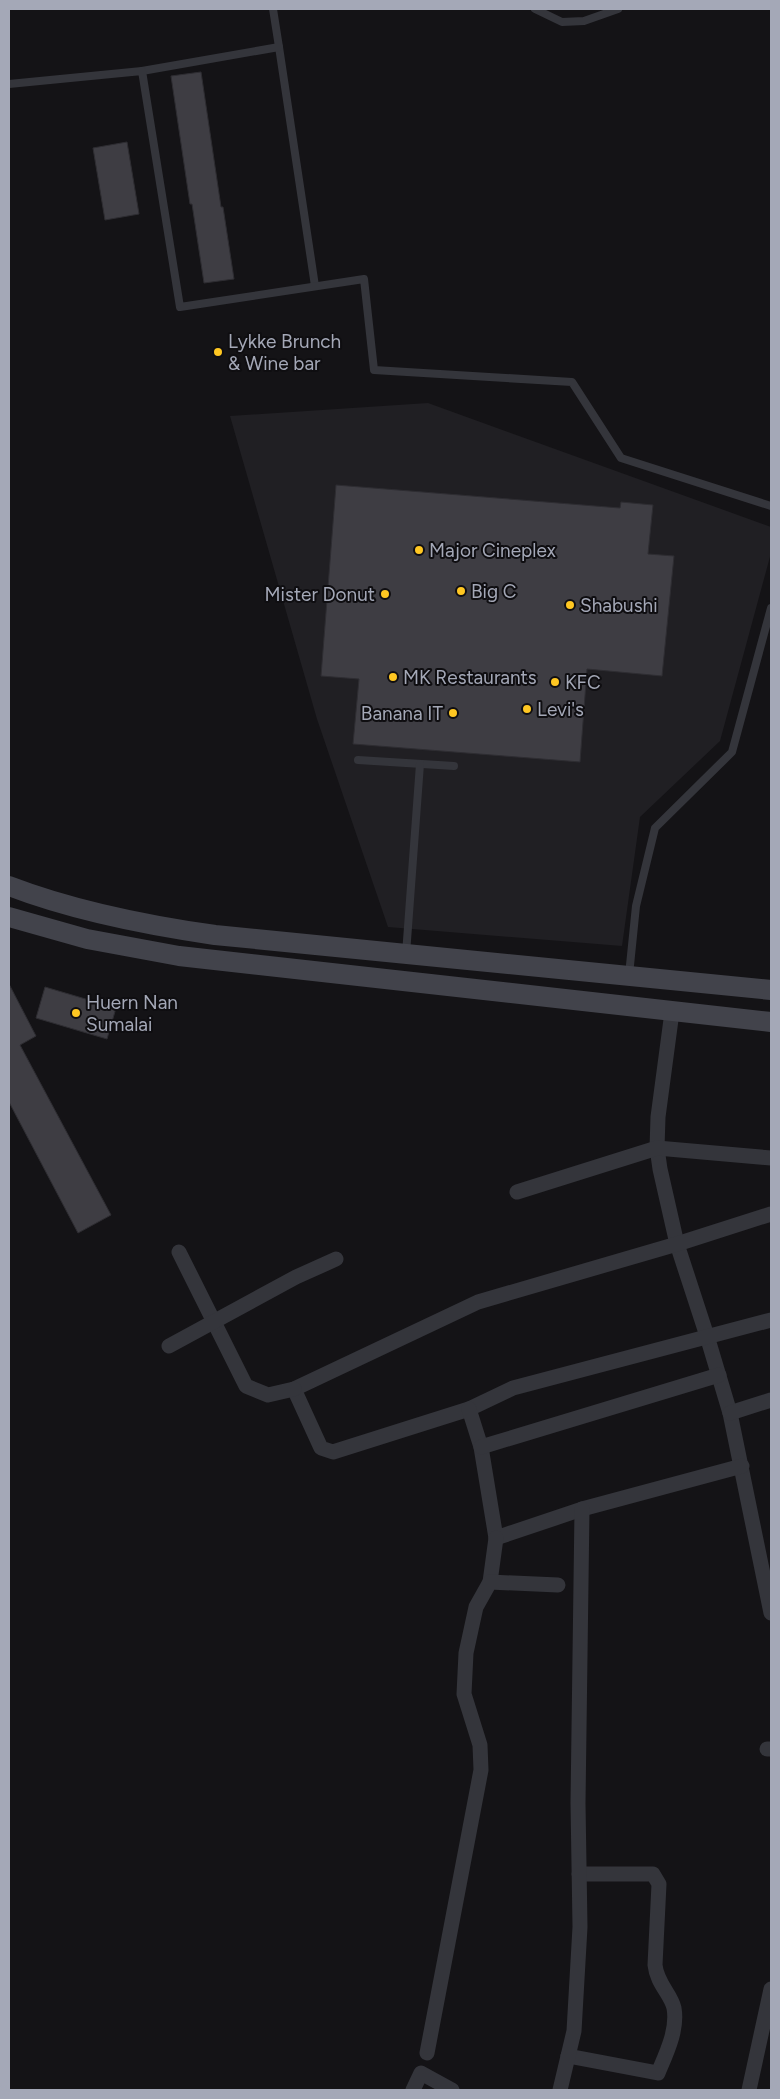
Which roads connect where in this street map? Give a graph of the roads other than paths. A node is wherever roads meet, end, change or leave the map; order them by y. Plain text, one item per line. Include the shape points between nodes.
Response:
1 (273, 9) edge
2 (535, 9) edge
3 (618, 9) edge
4 (279, 47) junction
5 (142, 71) junction
6 (9, 84) edge
7 (316, 286) junction
8 (771, 506) edge
9 (771, 608) edge
10 (358, 760) dead end
11 (420, 764) junction
12 (454, 766) dead end
13 (9, 886) edge
14 (9, 917) edge
15 (406, 954) junction
16 (629, 974) junction
17 (771, 990) edge
18 (672, 1012) junction
19 (771, 1022) edge
20 (657, 1148) junction
21 (771, 1158) edge
22 (517, 1192) dead end
23 (771, 1214) edge
24 (677, 1244) junction
25 (179, 1252) dead end
26 (336, 1259) dead end
27 (771, 1320) edge
28 (214, 1321) junction
29 (707, 1336) junction
30 (169, 1346) dead end
31 (719, 1375) junction
32 (294, 1389) junction
33 (771, 1400) edge
34 (469, 1410) junction
35 (730, 1414) junction
36 (482, 1447) junction
37 (742, 1466) junction
38 (582, 1510) junction
39 (496, 1538) junction
40 (764, 1539) edge
41 (490, 1582) junction
42 (558, 1585) dead end
43 (771, 1613) edge
44 (579, 1874) junction
45 (771, 1989) edge
46 (428, 2052) dead end
47 (568, 2056) junction
48 (413, 2090) edge
49 (452, 2090) edge
50 (560, 2090) edge
51 (749, 2090) edge

1 - 4 lane
2 - 3 lane via 562,22 584,21
4 - 5 lane
4 - 7 lane
5 - 6 lane
5 - 7 lane via 180,307
7 - 8 lane via 364,279 374,370 572,382 621,458
9 - 16 lane via 732,752 655,828 636,906
10 - 11 lane
11 - 12 lane
11 - 15 lane
13 - 15 main road via 94,912 182,931
14 - 18 main road via 109,944 180,956
15 - 16 main road
16 - 17 main road
18 - 19 main road
18 - 20 street
20 - 21 street
20 - 22 street
20 - 24 street
23 - 24 street
24 - 29 street
24 - 32 street via 478,1302
25 - 28 street
26 - 28 street
27 - 29 street
28 - 30 street
28 - 32 street via 246,1386 268,1395
29 - 31 street
29 - 34 street via 513,1388
31 - 35 street
31 - 36 street
32 - 34 street via 321,1448 333,1452
33 - 35 street
34 - 36 street
35 - 37 street
36 - 39 street
37 - 38 street
37 - 40 street
38 - 39 street
38 - 44 street
39 - 41 street
40 - 43 street
41 - 42 street
41 - 46 street via 476,1607 466,1652 464,1694 480,1744 481,1770
44 - 47 street via 580,1927 574,2031
44 - 47 street via 653,1874 658,1884 656,1976 674,2008 672,2038 658,2073
45 - 51 street
47 - 50 street
48 - 49 street via 421,2073

